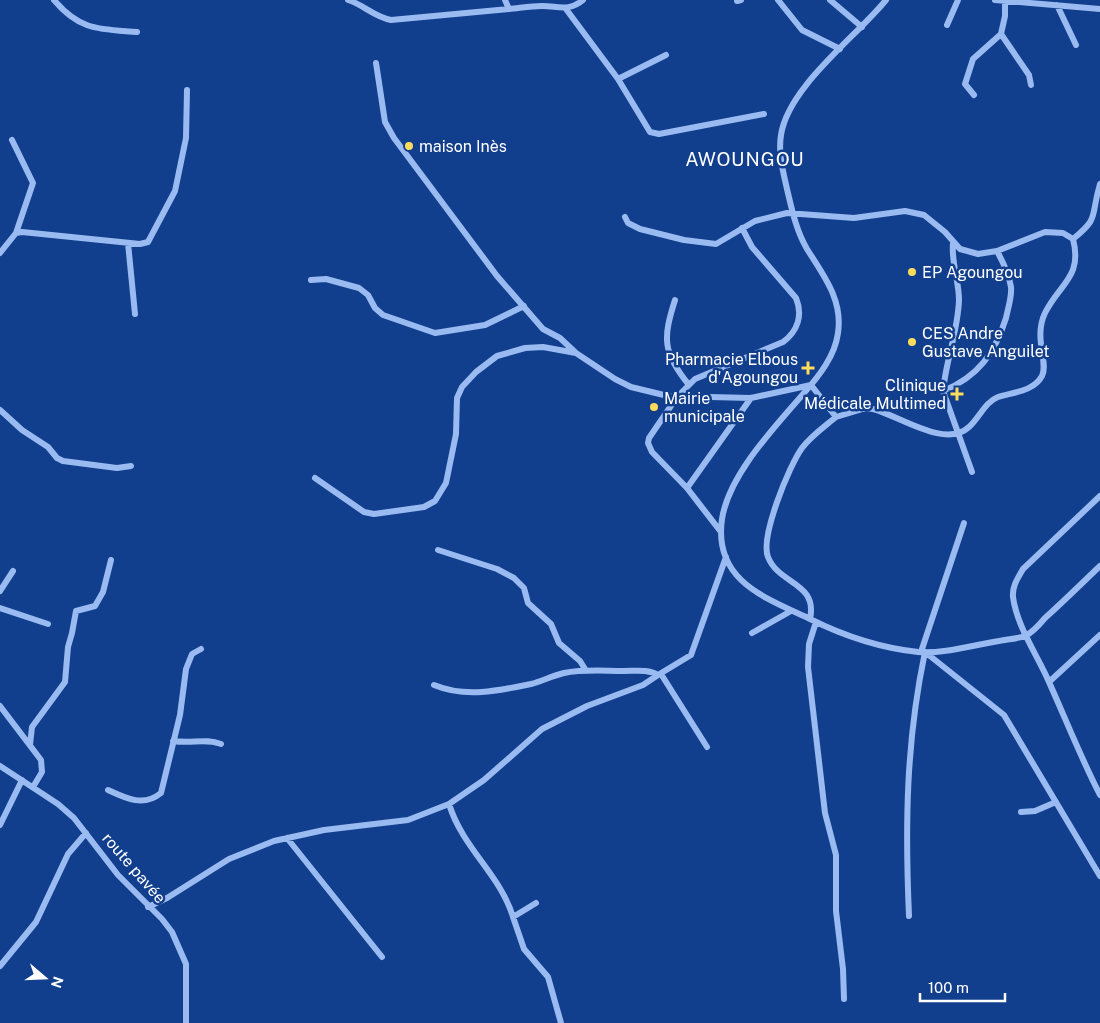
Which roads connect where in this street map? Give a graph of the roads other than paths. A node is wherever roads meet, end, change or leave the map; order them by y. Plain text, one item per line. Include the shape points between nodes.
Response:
1 (54, 0) edge
2 (348, 0) edge
3 (505, 0) edge
4 (583, 0) edge
5 (737, 0) edge
6 (741, 0) edge
7 (778, 0) edge
8 (830, 0) edge
9 (886, 0) edge
10 (958, 0) edge
11 (994, 0) edge
12 (1005, 1) edge
13 (1057, 5) junction
14 (509, 9) junction
15 (566, 9) junction
16 (1100, 9) edge
17 (947, 25) dead end
18 (862, 27) junction
19 (137, 32) dead end
20 (1001, 34) junction
21 (1076, 45) dead end
22 (840, 49) junction
23 (666, 55) dead end
24 (376, 63) dead end
25 (618, 79) junction
26 (1031, 85) dead end
27 (187, 90) dead end
28 (974, 95) dead end
29 (764, 114) dead end
30 (12, 140) dead end
31 (1100, 184) edge
32 (792, 212) junction
33 (625, 217) dead end
34 (742, 228) junction
35 (16, 233) junction
36 (1073, 239) junction
37 (128, 243) junction
38 (953, 243) junction
39 (997, 251) junction
40 (0, 253) edge
41 (311, 280) dead end
42 (675, 300) dead end
43 (524, 306) junction
44 (135, 314) dead end
45 (576, 353) junction
46 (689, 385) junction
47 (812, 385) junction
48 (943, 391) junction
49 (677, 397) junction
50 (751, 398) junction
51 (0, 410) edge
52 (836, 417) junction
53 (958, 433) junction
54 (131, 466) dead end
55 (972, 472) dead end
56 (315, 478) dead end
57 (687, 488) junction
58 (1100, 496) edge
59 (964, 524) dead end
60 (721, 532) junction
61 (438, 550) dead end
62 (726, 557) junction
63 (111, 560) dead end
64 (1100, 566) edge
65 (13, 571) dead end
66 (0, 591) edge
67 (0, 608) edge
68 (791, 611) junction
69 (813, 621) junction
70 (48, 624) dead end
71 (752, 633) dead end
72 (1100, 634) edge
73 (1027, 636) junction
74 (201, 649) dead end
75 (923, 652) junction
76 (586, 669) junction
77 (659, 674) junction
78 (1049, 682) junction
79 (434, 685) dead end
80 (0, 706) edge
81 (173, 741) junction
82 (221, 744) dead end
83 (30, 745) junction
84 (707, 747) dead end
85 (0, 766) edge
86 (22, 780) junction
87 (33, 787) junction
88 (108, 790) dead end
89 (1100, 794) edge
90 (1056, 802) junction
91 (449, 804) junction
92 (1021, 812) dead end
93 (0, 825) edge
94 (86, 833) junction
95 (288, 838) junction
96 (1100, 876) edge
97 (536, 903) dead end
98 (148, 907) junction
99 (909, 916) dead end
100 (513, 917) junction
101 (382, 957) dead end
102 (0, 966) edge
103 (844, 999) dead end
104 (186, 1023) edge
105 (561, 1023) edge

1 - 19 street via 74,21 91,28
2 - 14 street via 377,17 391,20
3 - 14 street
4 - 15 street
5 - 6 street
7 - 22 street via 802,30
8 - 18 street
9 - 18 street
10 - 17 street
11 - 12 street
12 - 13 street
12 - 20 street
13 - 16 street
13 - 21 street
14 - 15 street via 544,6
15 - 25 street
18 - 22 street
20 - 26 street via 1029,75
20 - 28 street via 970,64 965,84
22 - 32 street via 816,74 789,112 781,134 781,155
23 - 25 street
24 - 43 street via 387,128 443,206
25 - 29 street via 646,128 655,134
27 - 37 street via 186,138 175,191 148,242
30 - 35 street via 33,183
31 - 36 street via 1097,220 1093,227
32 - 34 street via 763,218
32 - 38 street via 854,218 885,212 916,212 933,222
32 - 47 street via 803,242 834,292 839,315 834,349
33 - 34 street via 634,226 716,244
34 - 46 street via 752,247 796,298 800,307 799,320 792,335 783,342 704,375
35 - 37 street via 89,237
35 - 40 street
36 - 39 street via 1064,233 1045,232
36 - 53 street via 1076,260 1073,270 1046,312 1039,332 1043,375 1030,387 992,401 968,428
37 - 44 street
38 - 39 street via 968,253
38 - 48 street via 958,314
39 - 48 street via 1011,288 999,338 982,367 969,378
41 - 43 street via 326,279 359,288 383,316 435,333 485,325
42 - 46 street via 665,336 668,348
43 - 45 street via 543,329
45 - 49 street via 631,387
45 - 56 street via 543,347 525,348 497,356 476,372 457,398 456,434 446,483 435,502 424,507 374,514 364,512
46 - 49 street
47 - 50 street
47 - 52 street
47 - 60 street via 738,477 727,502
48 - 53 street
49 - 50 street
49 - 57 street via 648,444
50 - 57 street
51 - 54 street via 63,461 117,468
52 - 53 street via 866,408 936,433 951,436
52 - 69 street via 808,441 796,458 780,494 766,547 776,570 807,594 812,602
53 - 55 street
57 - 60 street
58 - 73 street via 1023,569 1016,581 1013,598
59 - 75 street
60 - 62 street
61 - 76 street via 514,578 524,588 528,603 551,624 559,643
62 - 68 street via 735,572 754,591
62 - 77 street via 691,655
63 - 83 street via 103,592 95,606 76,611 65,682 32,727
64 - 73 street
65 - 66 street
67 - 70 street
68 - 69 street
68 - 71 street
69 - 75 street via 864,640
69 - 103 street via 808,667 825,813 836,855 836,911
72 - 78 street
73 - 75 street
73 - 78 street
74 - 81 street via 192,654 186,669
75 - 90 street via 1004,715
75 - 99 street via 909,757 906,838
76 - 77 street
76 - 79 street via 532,684 485,692 454,693
77 - 84 street
77 - 91 street via 542,729 484,780
78 - 89 street via 1076,749
80 - 83 street
81 - 82 street via 190,743 208,739
81 - 88 street via 164,787 156,797 144,802 135,801
83 - 87 street via 43,765
85 - 86 street, route pavée
86 - 87 street, route pavée
86 - 93 street
87 - 94 street, route pavée via 63,807
90 - 92 street via 1035,811
90 - 96 street
91 - 95 street via 408,820 339,827
91 - 100 street via 461,834 494,878
94 - 98 street, route pavée
94 - 102 street via 68,854 36,922
95 - 98 street via 229,859
95 - 101 street
97 - 100 street
98 - 104 street, route pavée via 162,920 182,953 187,976
100 - 105 street via 524,949 548,977

